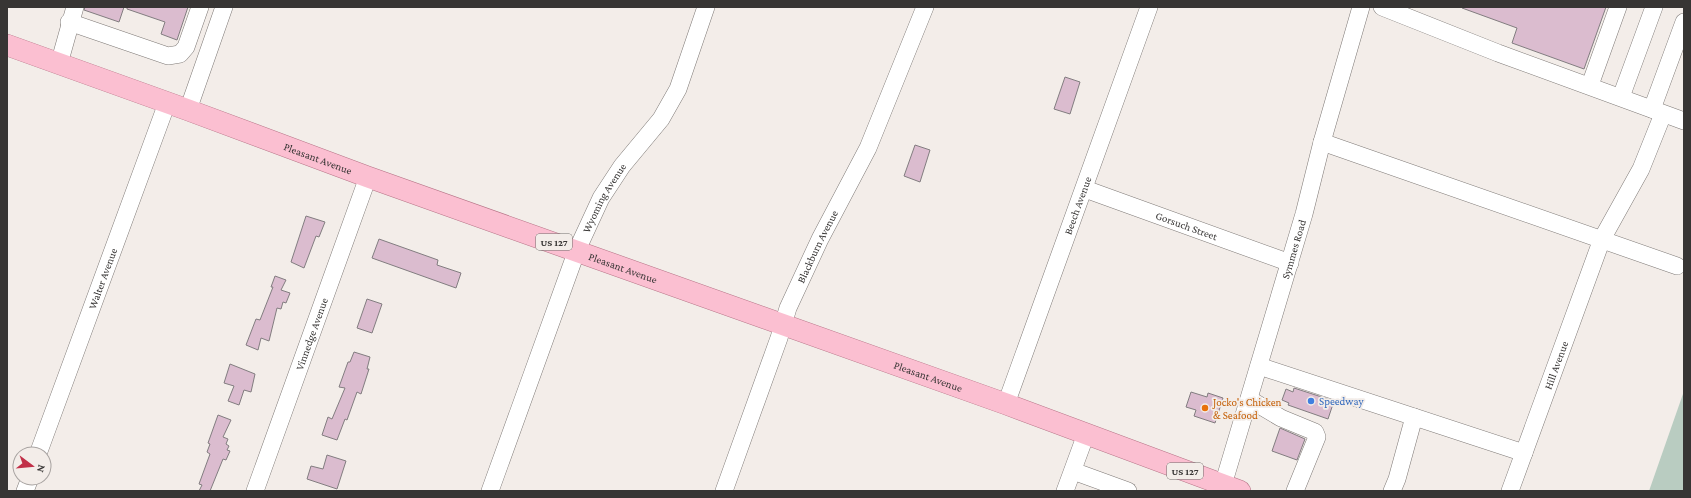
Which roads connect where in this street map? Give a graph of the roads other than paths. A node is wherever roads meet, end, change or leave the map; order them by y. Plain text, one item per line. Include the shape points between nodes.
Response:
1 (200, 7) edge
2 (224, 7) edge
3 (706, 7) edge
4 (925, 7) edge
5 (1149, 7) edge
6 (1361, 7) edge
7 (1618, 7) edge
8 (1654, 7) edge
9 (1389, 8) edge
10 (72, 15) edge
11 (1684, 22) edge
12 (7, 45) edge
13 (59, 64) junction
14 (1590, 86) junction
15 (1621, 97) junction
16 (167, 103) junction
17 (188, 110) junction
18 (1657, 114) junction
19 (1684, 120) edge
20 (1322, 142) junction
21 (368, 177) junction
22 (1084, 188) junction
23 (1602, 239) junction
24 (576, 250) junction
25 (1290, 263) junction
26 (1677, 266) dead end
27 (784, 325) junction
28 (1259, 366) junction
29 (1249, 399) junction
30 (1006, 404) junction
31 (1414, 417) junction
32 (1086, 434) junction
33 (41, 446) edge
34 (1524, 453) junction
35 (1072, 471) junction
36 (1228, 489) edge
37 (255, 491) edge
38 (490, 491) edge
39 (724, 491) edge
40 (1065, 491) edge
41 (1128, 491) edge
42 (1295, 491) edge
43 (1392, 491) edge
44 (1510, 491) edge

1 - 10 street via 186,47 180,54 168,56
2 - 17 street
3 - 24 street, Wyoming Avenue via 674,95 662,119 622,166 602,198
4 - 27 street, Blackburn Avenue via 868,148 820,238 788,308
5 - 22 street, Beech Avenue
6 - 20 street, Symmes Road
7 - 14 street
8 - 15 street
9 - 14 street via 1498,53
10 - 13 street
11 - 18 street, Hill Avenue
12 - 13 main road, Pleasant Avenue / US 127
13 - 16 main road, Pleasant Avenue / US 127
14 - 15 street
15 - 18 street
16 - 17 main road, Pleasant Avenue / US 127
16 - 33 street, Walter Avenue
17 - 21 main road, Pleasant Avenue / US 127
18 - 19 street
18 - 23 street, Hill Avenue via 1641,169
20 - 23 street
20 - 25 street, Symmes Road
21 - 24 main road, Pleasant Avenue / US 127
21 - 37 street, Vinnedge Avenue
22 - 25 street, Gorsuch Street
22 - 30 street, Beech Avenue
23 - 26 street
23 - 34 street, Hill Avenue
24 - 27 main road, Pleasant Avenue / US 127
24 - 38 street, Wyoming Avenue
25 - 28 street, Symmes Road
27 - 30 main road, Pleasant Avenue / US 127
27 - 39 street, Blackburn Avenue
28 - 29 street, Symmes Road
28 - 31 street
29 - 36 street, Symmes Road
29 - 42 street via 1281,418 1315,432 1317,437
30 - 32 main road, Pleasant Avenue / US 127
31 - 34 street
31 - 43 street
32 - 35 street
32 - 36 main road, Pleasant Avenue / US 127
34 - 44 street, Hill Avenue
35 - 40 street
35 - 41 street

